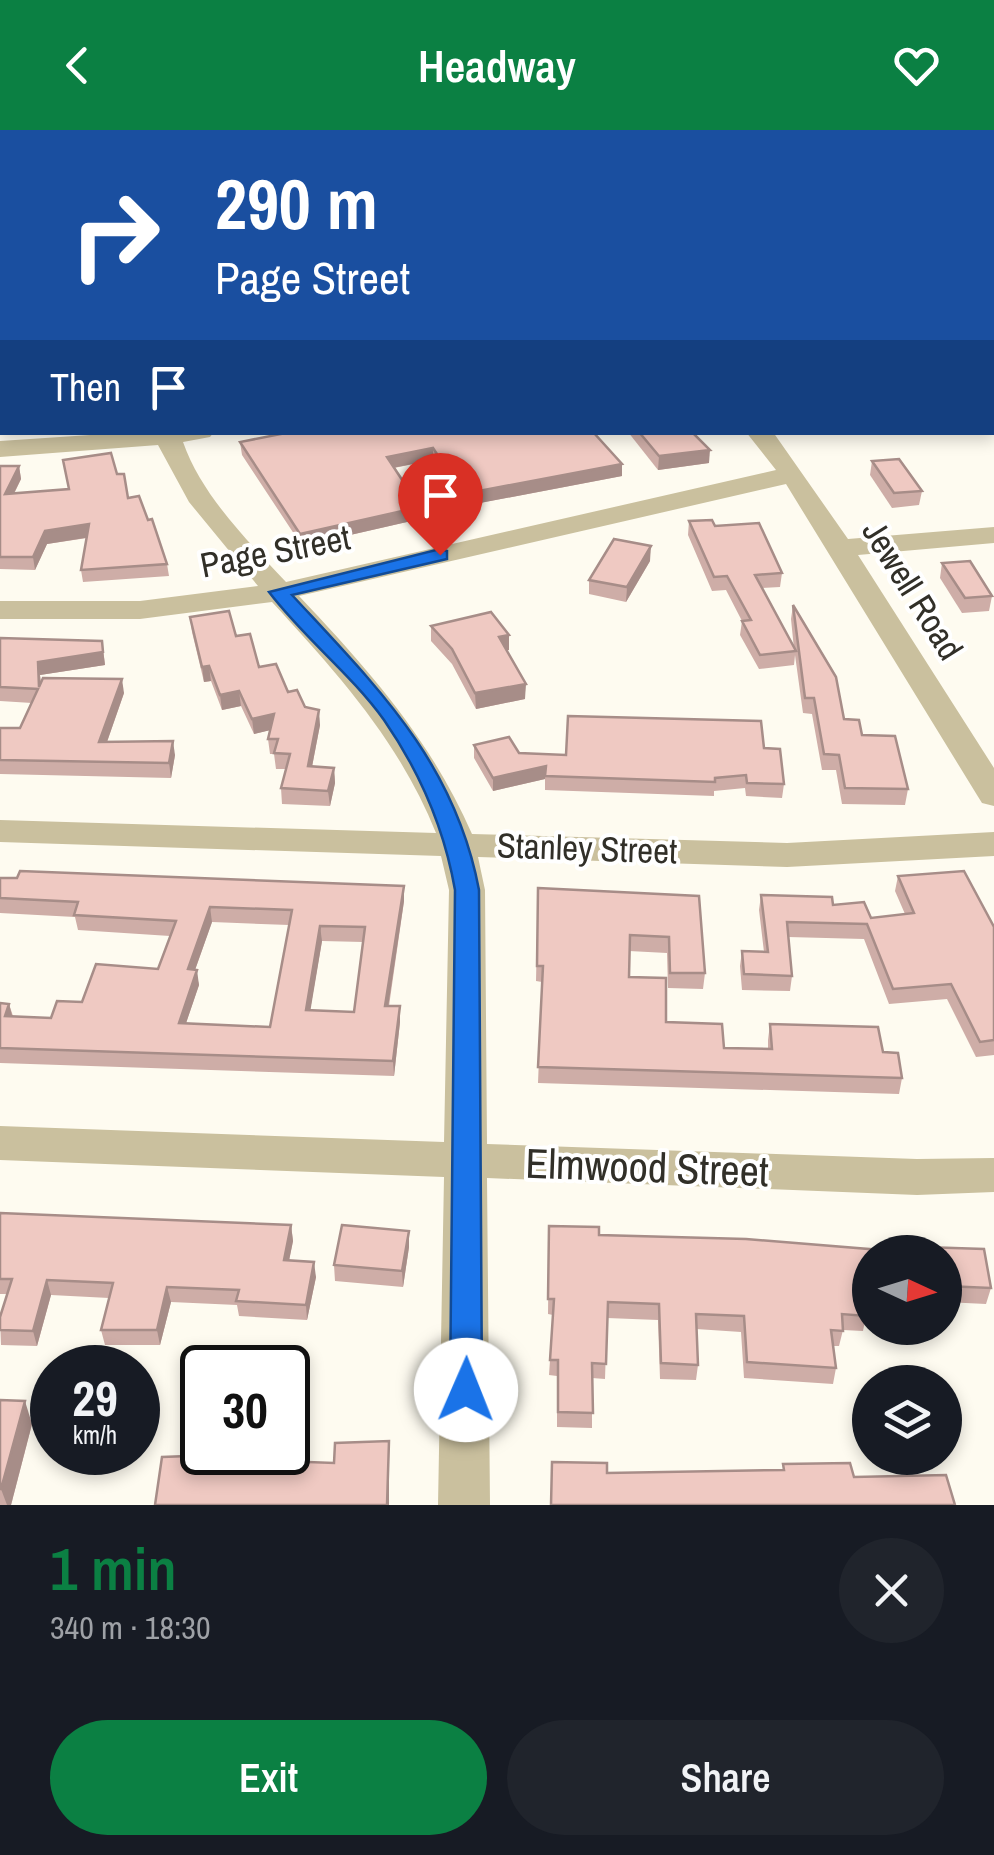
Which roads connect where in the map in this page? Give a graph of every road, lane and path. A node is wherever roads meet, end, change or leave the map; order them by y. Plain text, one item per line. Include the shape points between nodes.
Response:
1 (167, 435) edge
2 (179, 435) edge
3 (761, 435) edge
4 (0, 449) edge
5 (793, 474) junction
6 (994, 536) edge
7 (840, 548) junction
8 (279, 592) junction
9 (0, 610) edge
10 (983, 759) edge
11 (994, 795) edge
12 (0, 830) edge
13 (458, 844) junction
14 (994, 844) edge
15 (0, 1143) edge
16 (469, 1160) junction
17 (994, 1175) edge
18 (464, 1505) edge

1 - 4 street
2 - 8 street via 210,511
3 - 5 street, Jewell Road
5 - 7 street, Jewell Road
5 - 8 street, Page Street
6 - 7 street
7 - 10 street, Jewell Road
8 - 9 street, Page Street via 140,610
8 - 13 street via 391,715 440,795
10 - 11 street, Jewell Road
12 - 13 street, Stanley Street
13 - 14 street, Stanley Street via 787,855
13 - 16 street via 467,890
15 - 16 street, Elmwood Street
16 - 17 street, Elmwood Street via 918,1178
16 - 18 street

